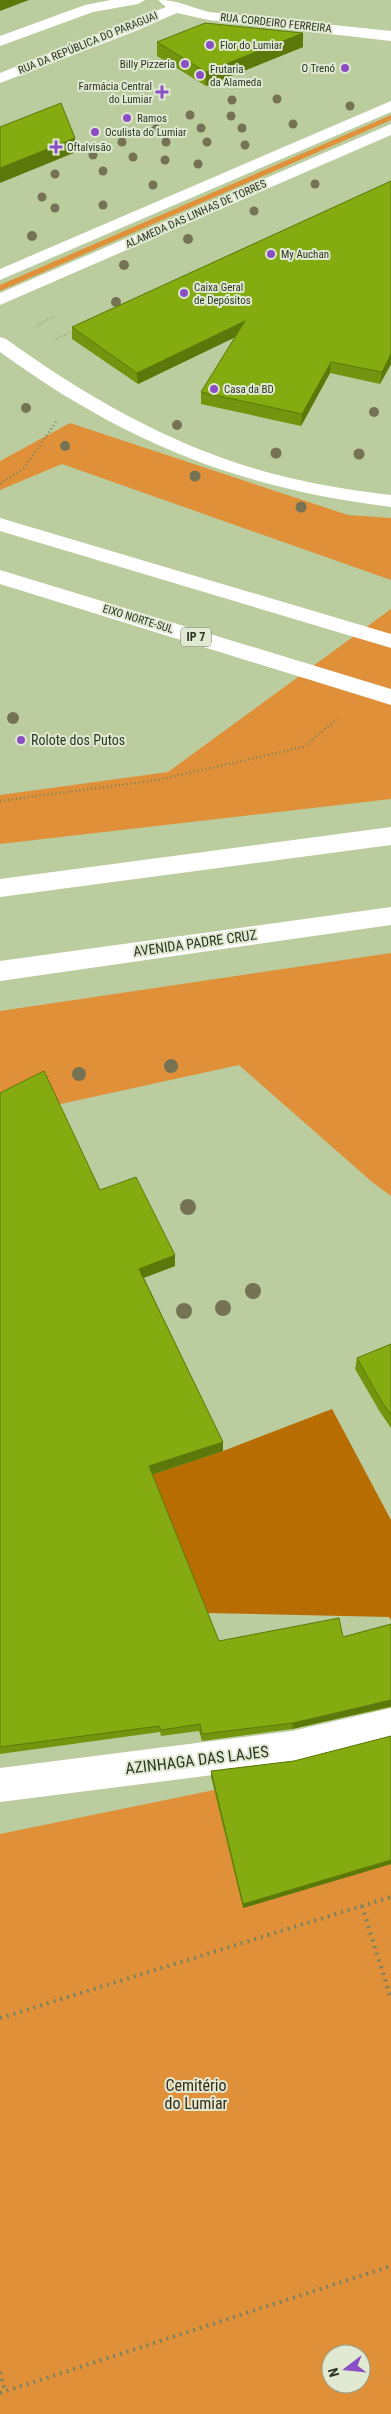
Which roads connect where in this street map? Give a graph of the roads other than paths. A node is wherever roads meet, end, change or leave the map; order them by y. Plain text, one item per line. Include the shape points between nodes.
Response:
1 (138, 0) edge
2 (170, 4) edge
3 (391, 36) edge
4 (0, 41) edge
5 (0, 78) edge
6 (391, 106) edge
7 (391, 128) edge
8 (0, 275) edge
9 (0, 300) edge
10 (0, 343) edge
11 (391, 501) edge
12 (0, 524) edge
13 (0, 577) edge
14 (391, 641) edge
15 (391, 697) edge
16 (391, 836) edge
17 (0, 888) edge
18 (391, 916) edge
19 (391, 927) edge
20 (292, 930) junction
21 (0, 971) edge
22 (391, 1724) edge
23 (0, 1785) edge

1 - 4 main road, RUA DA REPÚBLICA DO PARAGUAI via 90,8
2 - 3 main road, RUA CORDEIRO FERREIRA via 209,16
2 - 5 main road, RUA DA REPÚBLICA DO PARAGUAI via 128,29
6 - 8 main road, ALAMEDA DAS LINHAS DE TORRES
7 - 9 main road, ALAMEDA DAS LINHAS DE TORRES
10 - 11 main road via 87,402 160,440 273,480
12 - 14 main road
13 - 15 main road, EIXO NORTE-SUL / IP 7
16 - 17 main road
18 - 20 main road, AVENIDA PADRE CRUZ
19 - 20 main road
20 - 21 main road, AVENIDA PADRE CRUZ
22 - 23 main road, AZINHAGA DAS LAJES via 292,1748

